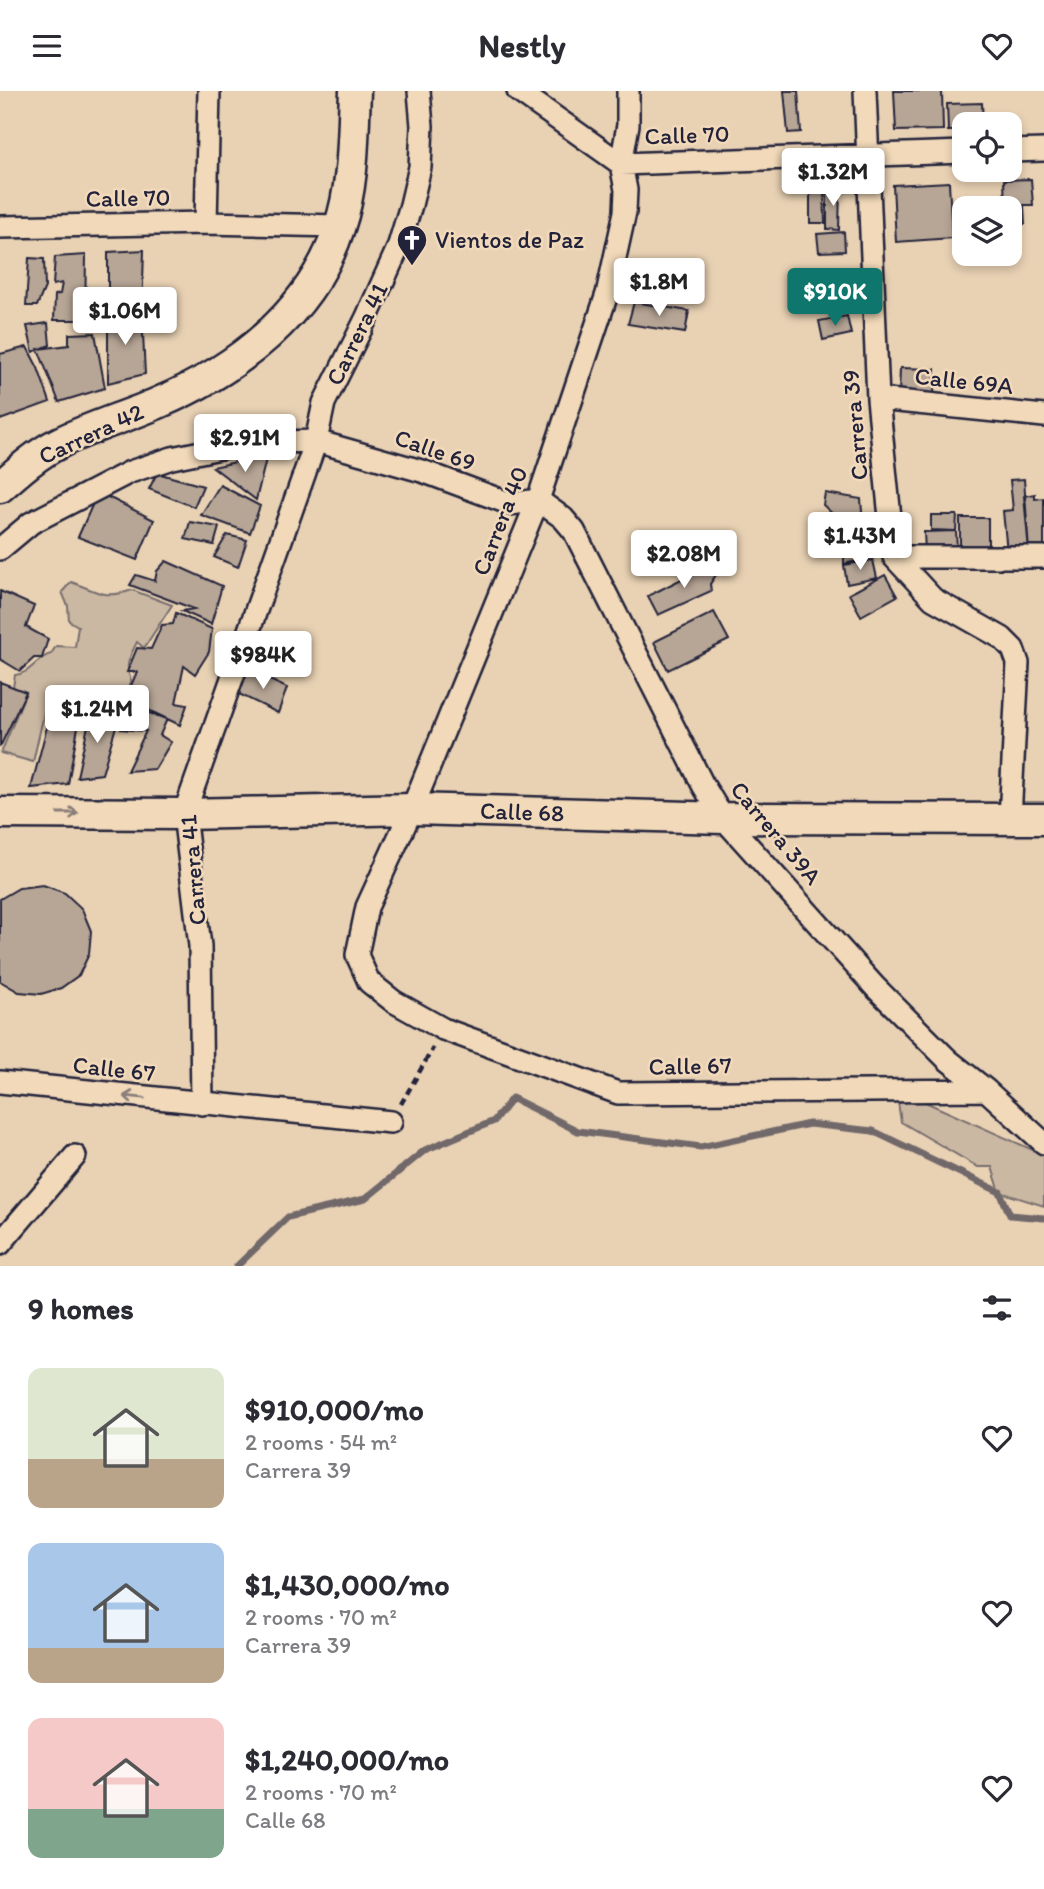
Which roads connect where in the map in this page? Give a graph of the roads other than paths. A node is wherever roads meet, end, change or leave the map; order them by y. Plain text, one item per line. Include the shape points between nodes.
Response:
1 (209, 91) edge
2 (355, 91) edge
3 (419, 91) edge
4 (519, 91) edge
5 (628, 91) edge
6 (865, 91) edge
7 (1044, 150) edge
8 (1022, 151) edge
9 (952, 152) edge
10 (868, 155) junction
11 (621, 164) junction
12 (206, 223) junction
13 (340, 226) junction
14 (0, 227) edge
15 (878, 400) junction
16 (1044, 416) edge
17 (316, 441) junction
18 (0, 487) edge
19 (538, 500) junction
20 (0, 549) edge
21 (894, 557) junction
22 (1044, 557) edge
23 (412, 809) junction
24 (0, 813) edge
25 (184, 814) junction
26 (723, 818) junction
27 (1010, 819) junction
28 (1044, 819) edge
29 (357, 955) joint
30 (0, 1082) edge
31 (986, 1090) junction
32 (202, 1104) junction
33 (391, 1122) road end
34 (1044, 1143) edge
35 (75, 1156) dead end
36 (0, 1244) edge

1 - 12 street
2 - 13 street via 351,169
3 - 17 street, Carrera 41 via 420,167 408,216 398,248 324,403
4 - 11 street, Calle 70
5 - 11 street, Carrera 40
6 - 10 street, Carrera 39
7 - 8 street
9 - 10 street, Calle 70
10 - 11 street, Calle 70
10 - 15 street, Carrera 39
11 - 19 street, Carrera 40 via 626,190 617,254
12 - 13 street, Calle 70
12 - 14 street, Calle 70
13 - 18 street, Carrera 42 via 324,265 290,315 240,359 193,387 59,443
15 - 16 street, Calle 69A
15 - 21 street, Carrera 39
17 - 19 street, Calle 69 via 425,472 511,504
17 - 20 street, Calle 69 via 244,443 130,472 31,523
17 - 25 street, Carrera 41
19 - 23 street, Carrera 40
19 - 26 street, Carrera 39A via 574,531
21 - 22 street
21 - 27 street via 933,599 1013,649 1018,663
23 - 25 street, Calle 68
23 - 26 street, Calle 68
23 - 29 street, Carrera 40 via 367,907
24 -> 25 street, Calle 68
25 - 32 street, Carrera 41 via 200,946
26 - 27 street, Calle 68
26 - 31 street, Carrera 39A via 875,987 948,1060
27 - 28 street, Calle 68
29 - 31 street, Calle 67 via 369,982 443,1029 618,1093
32 -> 30 street, Calle 67
31 - 34 street
32 - 33 street, Calle 67
35 - 36 street

